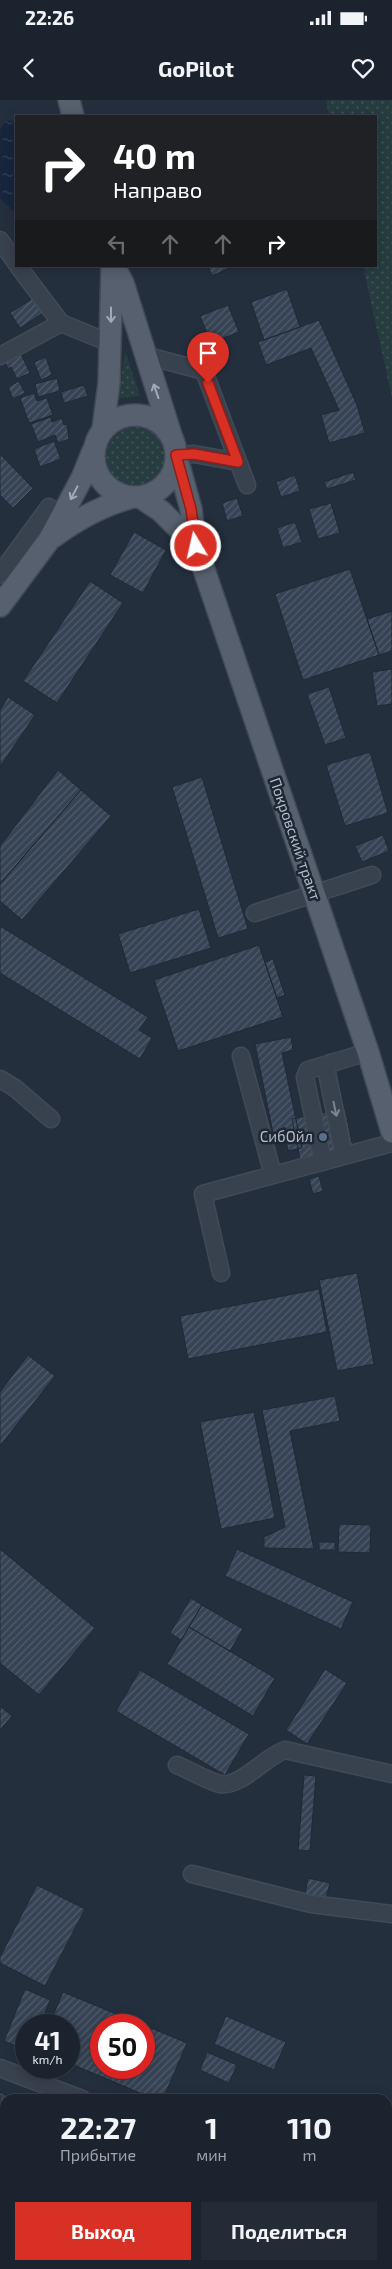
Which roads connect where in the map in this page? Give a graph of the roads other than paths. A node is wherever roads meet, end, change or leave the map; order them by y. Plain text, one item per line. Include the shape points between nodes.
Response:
1 (69, 100) edge
2 (74, 115) edge
3 (0, 240) edge
4 (15, 262) edge
5 (19, 267) edge
6 (113, 267) edge
7 (114, 267) edge
8 (61, 323) junction
9 (110, 343) junction
10 (144, 355) junction
11 (0, 356) edge
12 (103, 429) junction
13 (174, 446) junction
14 (94, 448) junction
15 (238, 462) junction
16 (247, 485) dead end
17 (136, 497) junction
18 (49, 507) dead end
19 (49, 540) junction
20 (196, 546) junction
21 (0, 574) edge
22 (0, 606) edge
23 (372, 875) dead end
24 (314, 894) junction
25 (255, 914) dead end
26 (368, 1052) junction
27 (241, 1056) dead end
28 (330, 1063) junction
29 (0, 1079) edge
30 (52, 1119) dead end
31 (392, 1132) edge
32 (392, 1143) edge
33 (344, 1156) junction
34 (322, 1162) junction
35 (273, 1175) junction
36 (221, 1273) dead end
37 (177, 1765) dead end
38 (392, 1774) edge
39 (192, 1874) dead end
40 (392, 1914) edge
41 (0, 2068) edge
42 (69, 2094) edge

1 - 2 main road
3 - 4 street
5 - 8 street
6 -> 9 main road
7 - 10 main road, Покровский тракт via 123,283
8 - 9 street
8 - 11 street
9 - 12 main road
13 -> 10 main road, Покровский тракт
10 - 15 street via 204,370
12 - 13 main road via 120,417 141,415 160,423
12 - 14 main road
13 - 15 street via 194,454
13 - 17 main road via 175,464 168,481 153,493
13 - 20 main road, Покровский тракт via 191,509
14 - 17 main road via 96,469 103,482 114,492
14 -> 19 main road
15 - 16 street
17 - 19 main road via 89,512
17 - 20 main road via 161,511
18 - 21 street
19 - 22 main road
20 - 24 main road, Покровский тракт
23 - 24 street
24 - 25 street
24 - 26 main road, Покровский тракт
26 - 28 street
26 - 31 main road, Покровский тракт
27 - 35 street
28 -> 33 street via 326,1068
28 - 34 street via 308,1070 305,1077
29 - 30 street
32 - 33 street
33 - 34 street
34 - 35 street
35 - 36 street via 203,1194
37 - 38 street via 221,1784 229,1784 285,1750
39 - 40 street via 311,1904
41 - 42 street

